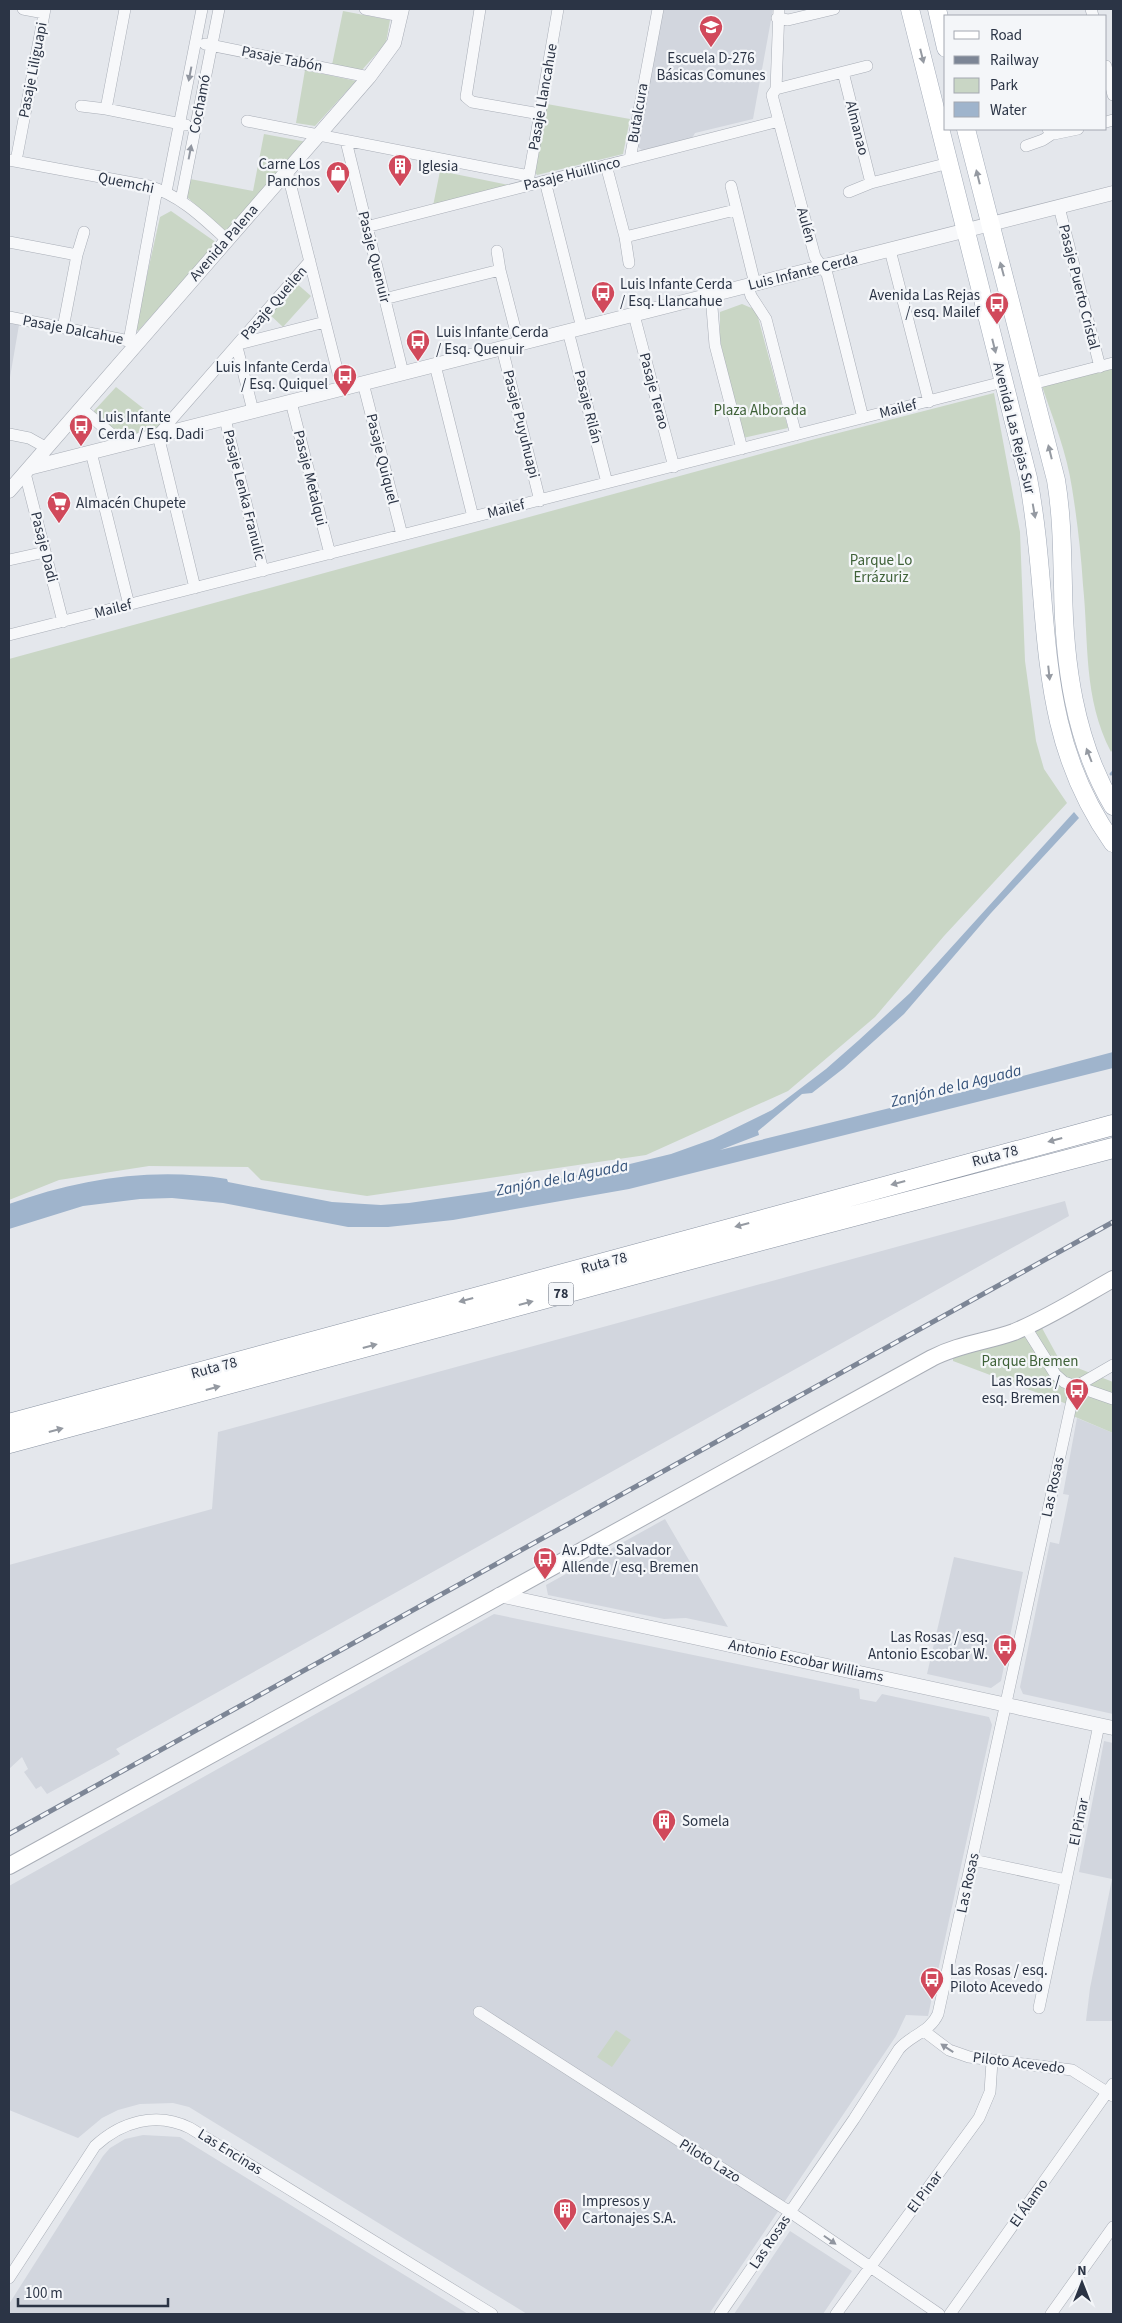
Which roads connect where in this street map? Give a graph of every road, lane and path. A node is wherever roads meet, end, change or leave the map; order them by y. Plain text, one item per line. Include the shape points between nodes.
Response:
1 (23, 9) edge
2 (126, 9) edge
3 (202, 9) edge
4 (218, 9) edge
5 (365, 9) edge
6 (480, 9) edge
7 (558, 9) edge
8 (658, 9) edge
9 (834, 9) edge
10 (910, 9) edge
11 (937, 9) edge
12 (45, 11) edge
13 (401, 12) edge
14 (778, 13) edge
15 (944, 39) edge
16 (196, 42) junction
17 (212, 45) junction
18 (867, 66) dead end
19 (1107, 70) edge
20 (842, 72) junction
21 (369, 77) junction
22 (776, 88) junction
23 (1113, 95) edge
24 (81, 106) dead end
25 (106, 109) junction
26 (540, 114) junction
27 (248, 121) dead end
28 (779, 121) junction
29 (180, 123) junction
30 (196, 126) junction
31 (966, 130) edge
32 (1064, 130) edge
33 (1050, 131) edge
34 (317, 135) junction
35 (346, 140) junction
36 (1026, 146) dead end
37 (630, 159) junction
38 (12, 160) edge
39 (949, 163) junction
40 (606, 165) junction
41 (288, 171) junction
42 (528, 181) junction
43 (545, 181) junction
44 (871, 183) junction
45 (731, 186) dead end
46 (161, 190) junction
47 (849, 192) dead end
48 (1113, 193) edge
49 (181, 200) junction
50 (1059, 207) junction
51 (735, 210) junction
52 (990, 225) junction
53 (366, 227) junction
54 (966, 231) junction
55 (84, 232) dead end
56 (625, 237) junction
57 (227, 240) junction
58 (9, 242) edge
59 (890, 250) junction
60 (497, 251) dead end
61 (77, 255) junction
62 (310, 261) junction
63 (629, 262) dead end
64 (821, 267) junction
65 (500, 270) junction
66 (751, 285) junction
67 (711, 295) junction
68 (384, 298) junction
69 (634, 315) junction
70 (9, 317) edge
71 (326, 322) junction
72 (63, 328) junction
73 (575, 330) junction
74 (133, 343) junction
75 (519, 344) junction
76 (238, 345) junction
77 (502, 348) junction
78 (1113, 363) edge
79 (435, 365) junction
80 (1100, 367) junction
81 (403, 373) junction
82 (1003, 382) junction
83 (363, 383) junction
84 (1032, 384) junction
85 (342, 389) junction
86 (291, 402) junction
87 (929, 402) junction
88 (81, 408) junction
89 (253, 411) junction
90 (224, 418) junction
91 (863, 418) junction
92 (9, 434) edge
93 (158, 435) junction
94 (796, 435) junction
95 (123, 444) junction
96 (47, 448) junction
97 (742, 449) junction
98 (91, 452) junction
99 (674, 466) junction
100 (27, 470) junction
101 (607, 483) junction
102 (9, 491) edge
103 (540, 501) junction
104 (474, 517) junction
105 (402, 536) junction
106 (45, 552) junction
107 (330, 554) junction
108 (9, 560) edge
109 (263, 571) junction
110 (195, 588) junction
111 (129, 605) junction
112 (63, 622) junction
113 (9, 635) edge
114 (1113, 806) edge
115 (1113, 843) edge
116 (1113, 1125) edge
117 (1113, 1148) edge
118 (1113, 1279) edge
119 (1025, 1326) junction
120 (1113, 1365) edge
121 (1074, 1387) junction
122 (1113, 1398) edge
123 (9, 1424) edge
124 (9, 1443) edge
125 (500, 1595) junction
126 (1006, 1704) junction
127 (1099, 1725) junction
128 (1113, 1728) edge
129 (973, 1860) junction
130 (9, 1866) edge
131 (1066, 1880) junction
132 (1039, 2008) dead end
133 (480, 2012) dead end
134 (924, 2031) junction
135 (992, 2061) junction
136 (1112, 2091) edge
137 (790, 2212) junction
138 (1113, 2227) edge
139 (869, 2266) junction
140 (9, 2278) edge
141 (492, 2314) edge
142 (720, 2314) edge
143 (836, 2314) edge
144 (939, 2314) edge
145 (950, 2314) edge
146 (1051, 2314) edge

1 - 12 street
2 - 25 street
3 - 16 street, Cochamó
4 - 17 street, Cochamó
5 - 13 street
6 - 26 street via 466,97 472,102
7 - 26 street, Pasaje Llancahue
8 - 37 street, Butalcura
9 - 14 street via 788,20
10 -> 39 main road, Avenida Las Rejas Sur
11 - 15 main road
12 - 38 street, Pasaje Liliguapi
13 - 21 street, Avenida Palena via 394,42
14 - 22 street
16 - 17 street, Pasaje Tabón
16 -> 29 street, Cochamó
17 - 21 street, Pasaje Tabón
17 - 30 street, Cochamó
18 - 20 street
19 - 23 street
20 - 22 street
20 - 44 street, Almanao
21 - 34 street, Avenida Palena
22 - 28 street, Aulén via 772,93
24 - 25 street
25 - 29 street
26 - 42 street, Pasaje Llancahue
27 - 34 street, Pasaje Huillinco
28 - 37 street, Pasaje Huillinco
28 - 64 street, Aulén via 815,257
29 - 30 street
29 - 46 street, Cochamó
49 -> 30 street, Cochamó
52 -> 31 main road, Avenida Las Rejas Sur
32 - 33 street
33 - 36 street via 1043,140
34 - 35 street, Pasaje Huillinco
34 - 41 street, Avenida Palena
35 - 42 street, Pasaje Huillinco
35 - 53 street, Pasaje Quenuir
37 - 40 street, Pasaje Huillinco
38 - 46 street, Quemchi
39 - 44 street
39 - 54 main road, Avenida Las Rejas Sur
40 - 43 street, Pasaje Huillinco
40 - 56 street
41 - 57 street, Avenida Palena
41 - 62 street, Pasaje Queilen
42 - 43 street, Pasaje Huillinco
42 - 53 street, Pasaje Huillinco
43 - 73 street
44 - 47 street
45 - 51 street
46 - 49 street, Quemchi
46 - 74 street, Cochamó
48 - 50 street, Luis Infante Cerda
49 - 57 street, Quemchi
50 - 52 street, Luis Infante Cerda
50 - 80 street, Pasaje Puerto Cristal
51 - 56 street
51 - 66 street
52 - 54 street, Luis Infante Cerda
84 -> 52 main road, Avenida Las Rejas Sur
53 - 68 street, Pasaje Quenuir
54 - 59 street, Luis Infante Cerda
54 -> 82 main road, Avenida Las Rejas Sur
55 - 61 street
56 - 63 street
57 - 74 street, Avenida Palena
58 - 61 street
59 - 64 street, Luis Infante Cerda
59 - 87 street
60 - 65 street
61 - 72 street
62 - 71 street, Pasaje Queilen
62 - 76 street, Pasaje Queilen
64 - 66 street, Luis Infante Cerda
64 - 91 street, Aulén via 826,274
65 - 68 street
65 - 75 street
66 - 67 street, Luis Infante Cerda
66 - 94 street via 751,296 766,319
67 - 69 street, Luis Infante Cerda
67 - 97 street via 715,345
68 - 81 street, Pasaje Quenuir
69 - 73 street, Luis Infante Cerda
69 - 99 street, Pasaje Terao
70 - 72 street, Pasaje Dalcahue
71 - 76 street, Pasaje Queilen
71 - 85 street, Pasaje Queilen
72 - 74 street, Pasaje Dalcahue
73 - 75 street, Luis Infante Cerda
73 - 101 street, Pasaje Rilán
74 - 88 street, Avenida Palena
75 - 77 street, Luis Infante Cerda
76 - 89 street, Pasaje Queilen
76 - 93 street, Pasaje Queilen
77 - 79 street, Luis Infante Cerda
77 - 103 street, Pasaje Puyuhuapi
78 - 80 street
79 - 81 street, Luis Infante Cerda
79 - 104 street
80 - 84 street
81 - 83 street, Luis Infante Cerda
82 - 87 street, Mailef
82 -> 115 main road, Avenida Las Rejas Sur via 1034,510 1049,678 1058,725 1084,794
83 - 85 street, Luis Infante Cerda
83 - 105 street, Pasaje Quiquel
114 -> 84 main road, Avenida Las Rejas Sur via 1092,762 1073,701 1066,644 1059,498
85 - 86 street, Luis Infante Cerda
86 - 89 street, Luis Infante Cerda
86 - 107 street, Pasaje Metalqui
87 - 91 street, Mailef
88 - 95 street
88 - 96 street, Avenida Palena
89 - 90 street, Luis Infante Cerda
90 - 93 street, Luis Infante Cerda
90 - 109 street, Pasaje Lenka Franulic
91 - 94 street, Mailef
92 - 96 street via 30,438
93 - 95 street, Luis Infante Cerda
93 - 110 street
94 - 97 street, Mailef
95 - 98 street, Luis Infante Cerda
96 - 100 street, Avenida Palena
97 - 99 street, Mailef
98 - 100 street, Luis Infante Cerda
98 - 111 street
99 - 101 street, Mailef
100 - 102 street
100 - 106 street, Pasaje Dadi
101 - 103 street, Mailef
103 - 104 street, Mailef
104 - 105 street, Mailef
105 - 107 street, Mailef
106 - 108 street
106 - 112 street, Pasaje Dadi
107 - 109 street, Mailef
109 - 110 street, Mailef
110 - 111 street, Mailef
111 - 112 street, Mailef
112 - 113 street, Mailef
116 -> 123 highway, Ruta 78 / 78
124 -> 117 highway, Ruta 78 / 78
118 - 119 main road
119 - 121 street via 1055,1374
119 - 125 main road via 942,1353
120 - 121 street
121 - 122 street
121 - 126 street, Las Rosas
125 - 126 street, Antonio Escobar Williams
125 - 130 main road
126 - 127 street, Antonio Escobar Williams
126 - 129 street, Las Rosas
127 - 128 street, Antonio Escobar Williams
127 - 131 street, El Pinar
129 - 131 street
129 - 134 street, Las Rosas via 938,2014 934,2023
131 - 132 street, El Pinar
133 - 137 street, Piloto Lazo
135 -> 134 street, Piloto Acevedo via 955,2053
134 - 137 street, Las Rosas via 899,2049
135 - 136 street, Piloto Acevedo via 1066,2068
135 - 139 street, El Pinar via 990,2092 979,2118
136 - 145 street, El Álamo
137 -> 139 street, Piloto Lazo
137 - 142 street, Las Rosas
138 - 146 street
139 - 143 street, El Pinar
139 - 144 street, Piloto Lazo
140 - 141 street, Las Encinas via 95,2146 120,2127 141,2121 165,2120 190,2128

